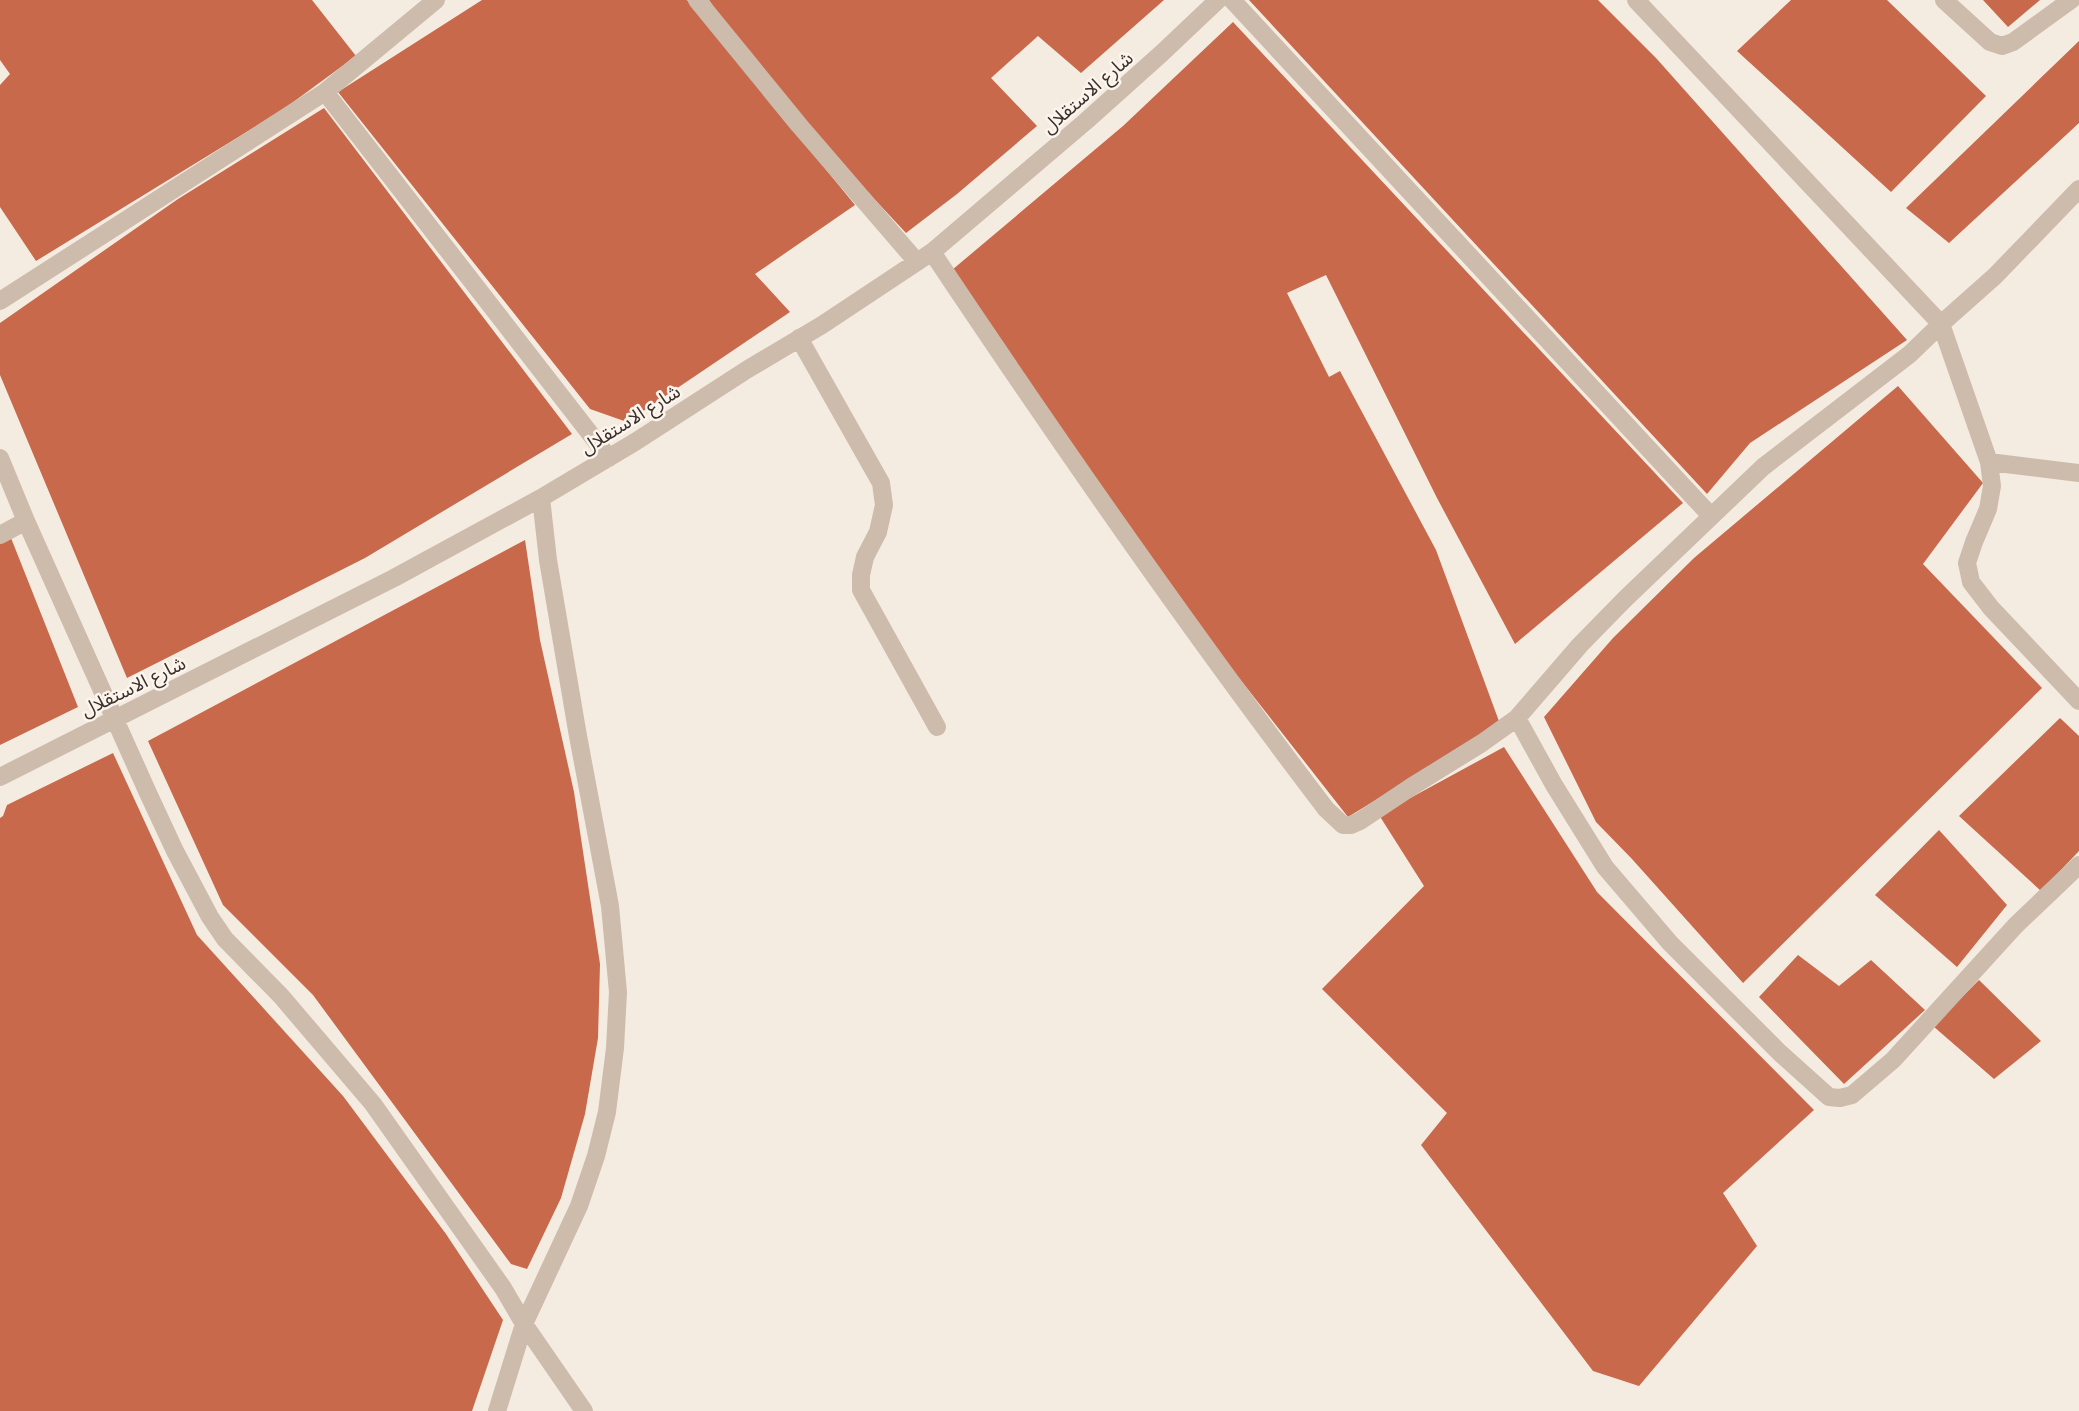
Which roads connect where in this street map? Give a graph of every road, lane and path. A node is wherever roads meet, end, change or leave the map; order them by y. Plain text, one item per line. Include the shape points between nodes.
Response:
1 (436, 0) edge
2 (697, 0) edge
3 (1218, 0) edge
4 (1233, 0) edge
5 (1636, 0) edge
6 (1944, 0) edge
7 (2071, 0) edge
8 (325, 92) junction
9 (2079, 189) edge
10 (924, 257) junction
11 (0, 301) edge
12 (1941, 324) junction
13 (799, 338) junction
14 (0, 458) edge
15 (610, 458) junction
16 (1989, 462) junction
17 (2079, 473) edge
18 (541, 498) junction
19 (1711, 516) junction
20 (26, 521) junction
21 (0, 535) edge
22 (2079, 701) edge
23 (115, 718) junction
24 (1517, 718) junction
25 (937, 727) dead end
26 (0, 778) edge
27 (2079, 865) edge
28 (524, 1324) junction
29 (497, 1411) edge
30 (584, 1411) edge

1 - 8 street
2 - 10 street via 799,125
3 - 10 street, شارع الاستقلال via 1094,114
4 - 19 street
5 - 12 street
6 - 7 street via 1990,42 2002,46
8 - 11 street
8 - 15 street
9 - 12 street
10 - 13 street, شارع الاستقلال
10 - 24 street via 1227,677 1336,820 1343,825 1360,821
12 - 16 street
12 - 19 street via 1910,354 1763,467
13 - 15 street, شارع الاستقلال
13 - 25 street via 881,483 884,505 878,532 865,557 861,590
14 - 20 street
15 - 18 street, شارع الاستقلال
16 - 17 street
16 - 22 street via 1992,486 1988,509 1967,563 1971,582
18 - 23 street, شارع الاستقلال via 394,578
18 - 28 street via 610,906 618,992 607,1112 596,1156 579,1206
19 - 24 street via 1580,645
20 - 21 street
20 - 23 street
23 - 26 street, شارع الاستقلال
23 - 28 street via 210,917 373,1104
24 - 27 street via 1605,867 1670,943 1829,1097 1852,1095 1893,1060 2016,925
28 - 29 street
28 - 30 street

